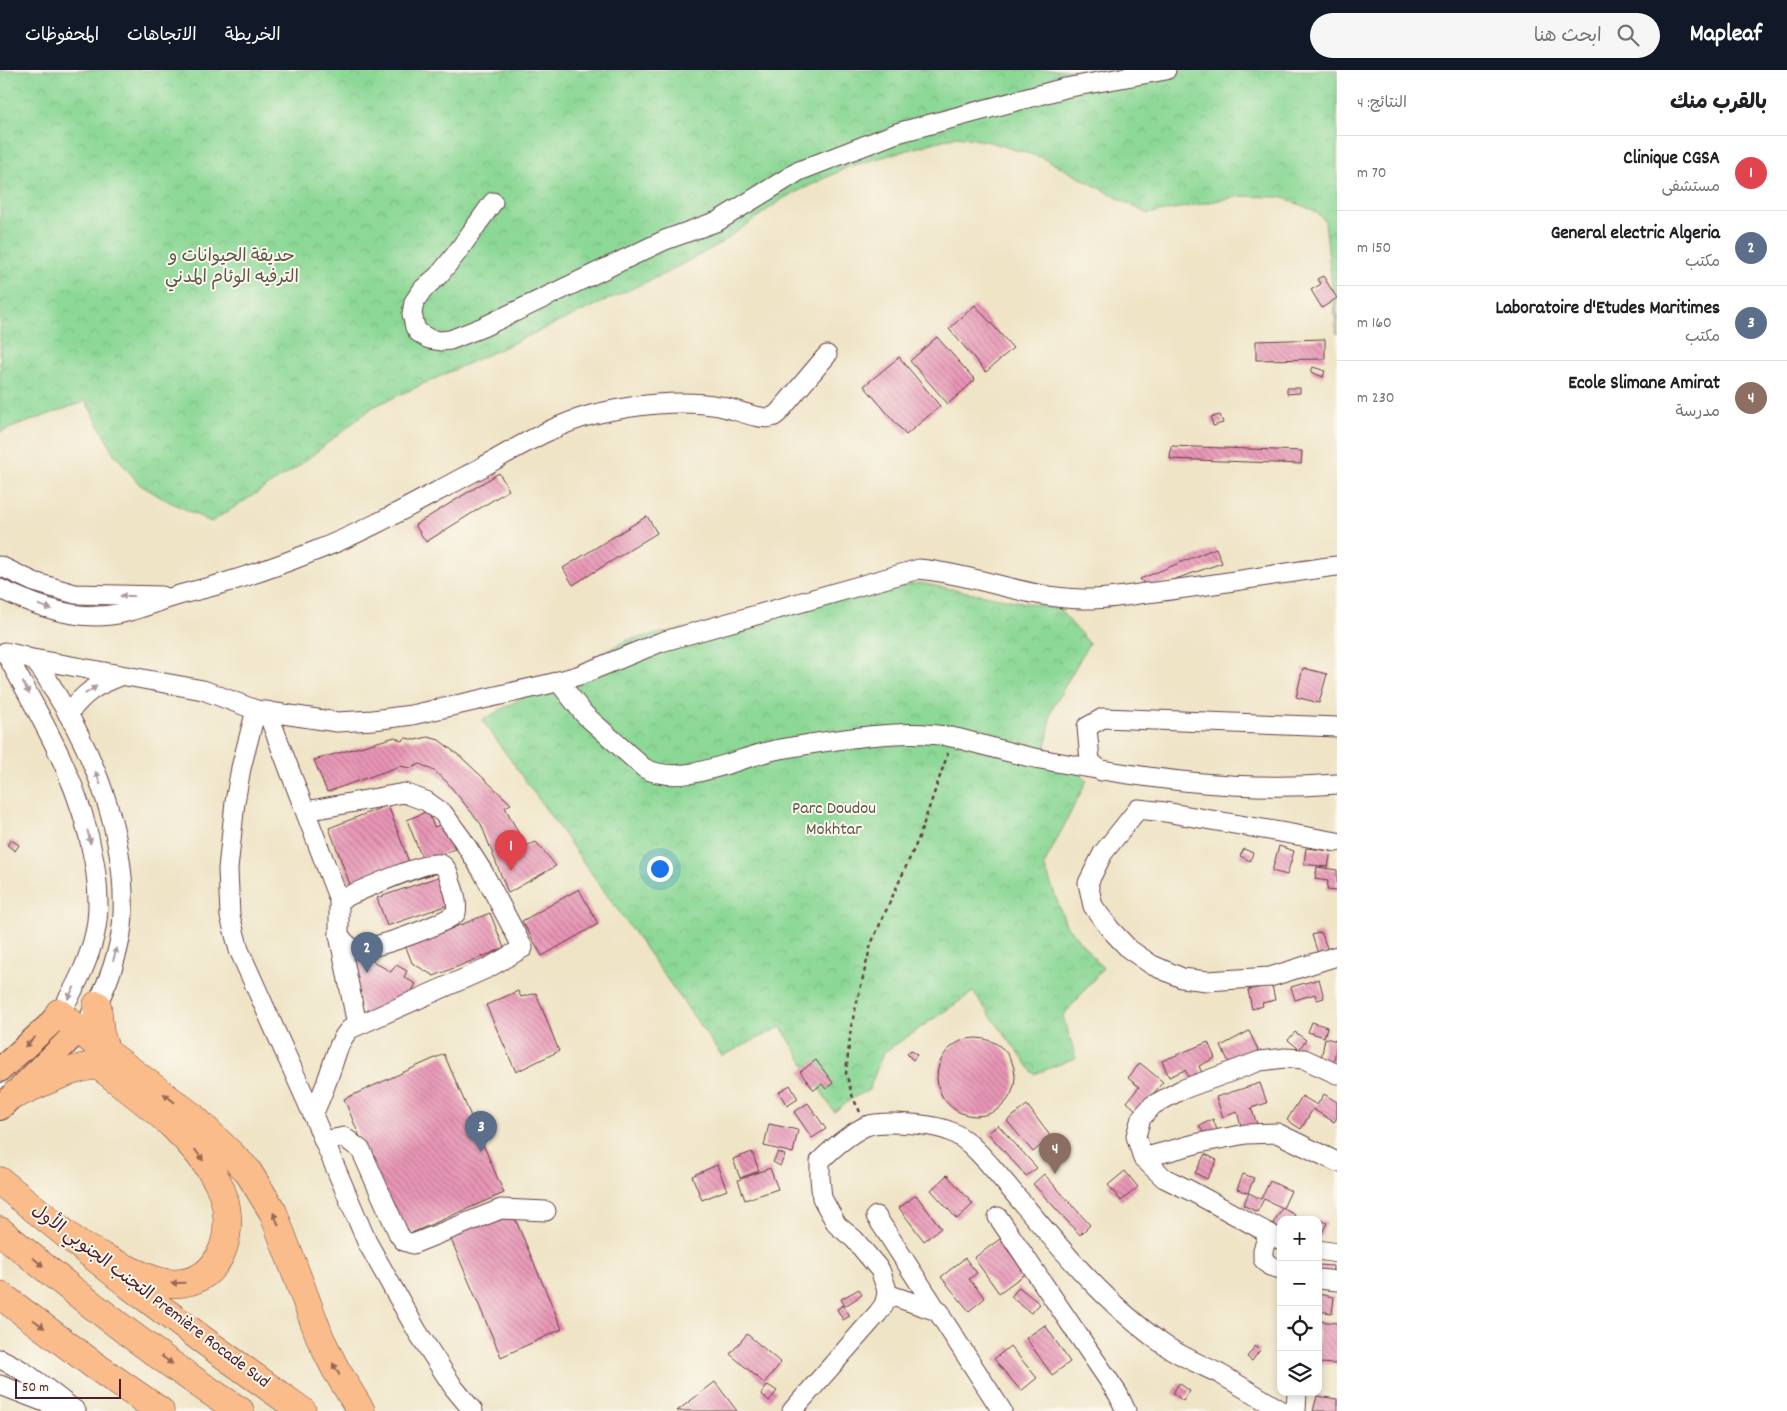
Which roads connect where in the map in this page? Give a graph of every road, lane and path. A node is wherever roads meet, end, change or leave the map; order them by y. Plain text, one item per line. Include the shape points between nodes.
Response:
1 (1166, 70) edge
2 (492, 202) dead end
3 (827, 355) dead end
4 (0, 566) edge
5 (1337, 566) edge
6 (0, 589) edge
7 (176, 596) junction
8 (3, 650) edge
9 (33, 659) junction
10 (121, 676) junction
11 (558, 681) junction
12 (261, 710) junction
13 (68, 714) junction
14 (1337, 727) edge
15 (954, 738) junction
16 (1102, 771) junction
17 (1337, 784) edge
18 (306, 811) junction
19 (1337, 842) edge
20 (339, 900) junction
21 (339, 935) junction
22 (1337, 956) edge
23 (97, 1005) junction
24 (357, 1025) junction
25 (65, 1027) junction
26 (102, 1058) junction
27 (0, 1070) edge
28 (1337, 1074) edge
29 (8, 1101) edge
30 (313, 1115) junction
31 (867, 1126) junction
32 (324, 1141) junction
33 (1143, 1158) junction
34 (1337, 1162) edge
35 (0, 1181) edge
36 (546, 1211) dead end
37 (876, 1216) dead end
38 (998, 1217) dead end
39 (0, 1231) edge
40 (1275, 1237) edge
41 (87, 1249) junction
42 (1322, 1251) edge
43 (1337, 1253) edge
44 (1277, 1268) edge
45 (1322, 1279) edge
46 (1337, 1281) edge
47 (0, 1294) edge
48 (887, 1294) junction
49 (940, 1312) junction
50 (0, 1358) edge
51 (0, 1371) edge
52 (36, 1382) junction
53 (0, 1386) edge
54 (1297, 1396) edge
55 (69, 1411) edge
56 (76, 1411) edge
57 (160, 1411) edge
58 (240, 1411) edge
59 (302, 1411) edge
60 (361, 1411) edge
61 (473, 1411) edge
62 (792, 1411) edge
63 (1002, 1411) edge
64 (1126, 1411) edge
65 (1282, 1411) edge
66 (1296, 1411) edge

1 - 2 street via 1065,88 897,133 799,171 718,221 665,240 474,330 450,340 429,339 415,328 414,302 456,254
3 - 7 street via 773,417 700,403 644,406 593,414 534,439 342,540 235,579
7 -> 4 street via 75,594 34,582
5 - 11 street via 1206,586 1082,599 918,569 661,642
6 -> 7 street via 47,608 96,616 126,612
8 - 9 street
8 -> 25 street via 40,714 72,782 84,814 95,870 98,893 95,932 74,987
9 - 10 street
9 - 13 street
10 - 12 street via 204,690
13 -> 10 street via 87,692
11 - 12 street via 373,720 337,722
11 - 15 street via 584,714 654,774 707,771 775,750 865,737 896,734
12 - 18 street
12 - 30 street via 241,768 235,802 228,869 230,916 248,973
23 -> 13 street via 120,938 123,892 111,819 90,758
14 - 16 street via 1103,718 1087,727 1090,761
15 - 16 street
15 - 31 path via 918,840 871,944 851,1027 846,1073 853,1098
16 - 17 street via 1186,783 1239,786
18 - 20 street
18 - 24 street via 404,793 426,801 443,813 462,839 523,948 488,968
19 - 22 street via 1138,809 1103,853 1088,883 1093,906 1110,929 1152,965 1182,978 1270,977
20 - 21 street
20 - 21 street via 438,863 447,869 457,908 456,913 442,922 378,946 353,948
21 - 24 street
23 - 25 street
23 - 26 highway
24 - 30 street via 345,1034 338,1047
25 - 26 highway
25 -> 27 main road
25 - 29 main road
26 - 29 highway
26 -> 41 highway via 200,1154 224,1195 228,1224 221,1254 211,1269 187,1283 150,1279
60 -> 26 highway via 321,1340 273,1212 247,1170 193,1117
28 - 33 street via 1304,1059 1285,1058 1260,1061 1181,1090 1153,1106 1141,1118 1136,1136
30 - 32 street
31 - 48 street via 836,1145 820,1161 822,1198 837,1224 880,1270
31 - 65 street via 906,1122 950,1131 990,1165 1122,1311 1174,1352
32 - 36 street via 344,1137 361,1150 399,1235 412,1244 501,1209
32 - 61 street via 371,1250 421,1338
33 - 34 street via 1246,1134 1277,1133
33 - 40 street via 1164,1178
35 - 41 highway, التجنب الجنوبي الأول Première Rocade Sud
37 - 49 street
38 - 64 street via 1118,1394
39 -> 58 highway, التجنب الجنوبي الأول Première Rocade Sud via 138,1339
40 - 44 street via 1263,1250 1263,1260
41 - 59 highway, التجنب الجنوبي الأول Première Rocade Sud via 137,1291
42 - 43 street
45 - 46 street
47 -> 57 highway
48 - 49 street
48 - 62 street via 878,1313
49 - 63 street
50 - 52 street via 17,1366
51 - 52 street
52 - 56 street
53 - 55 street
54 - 66 street

